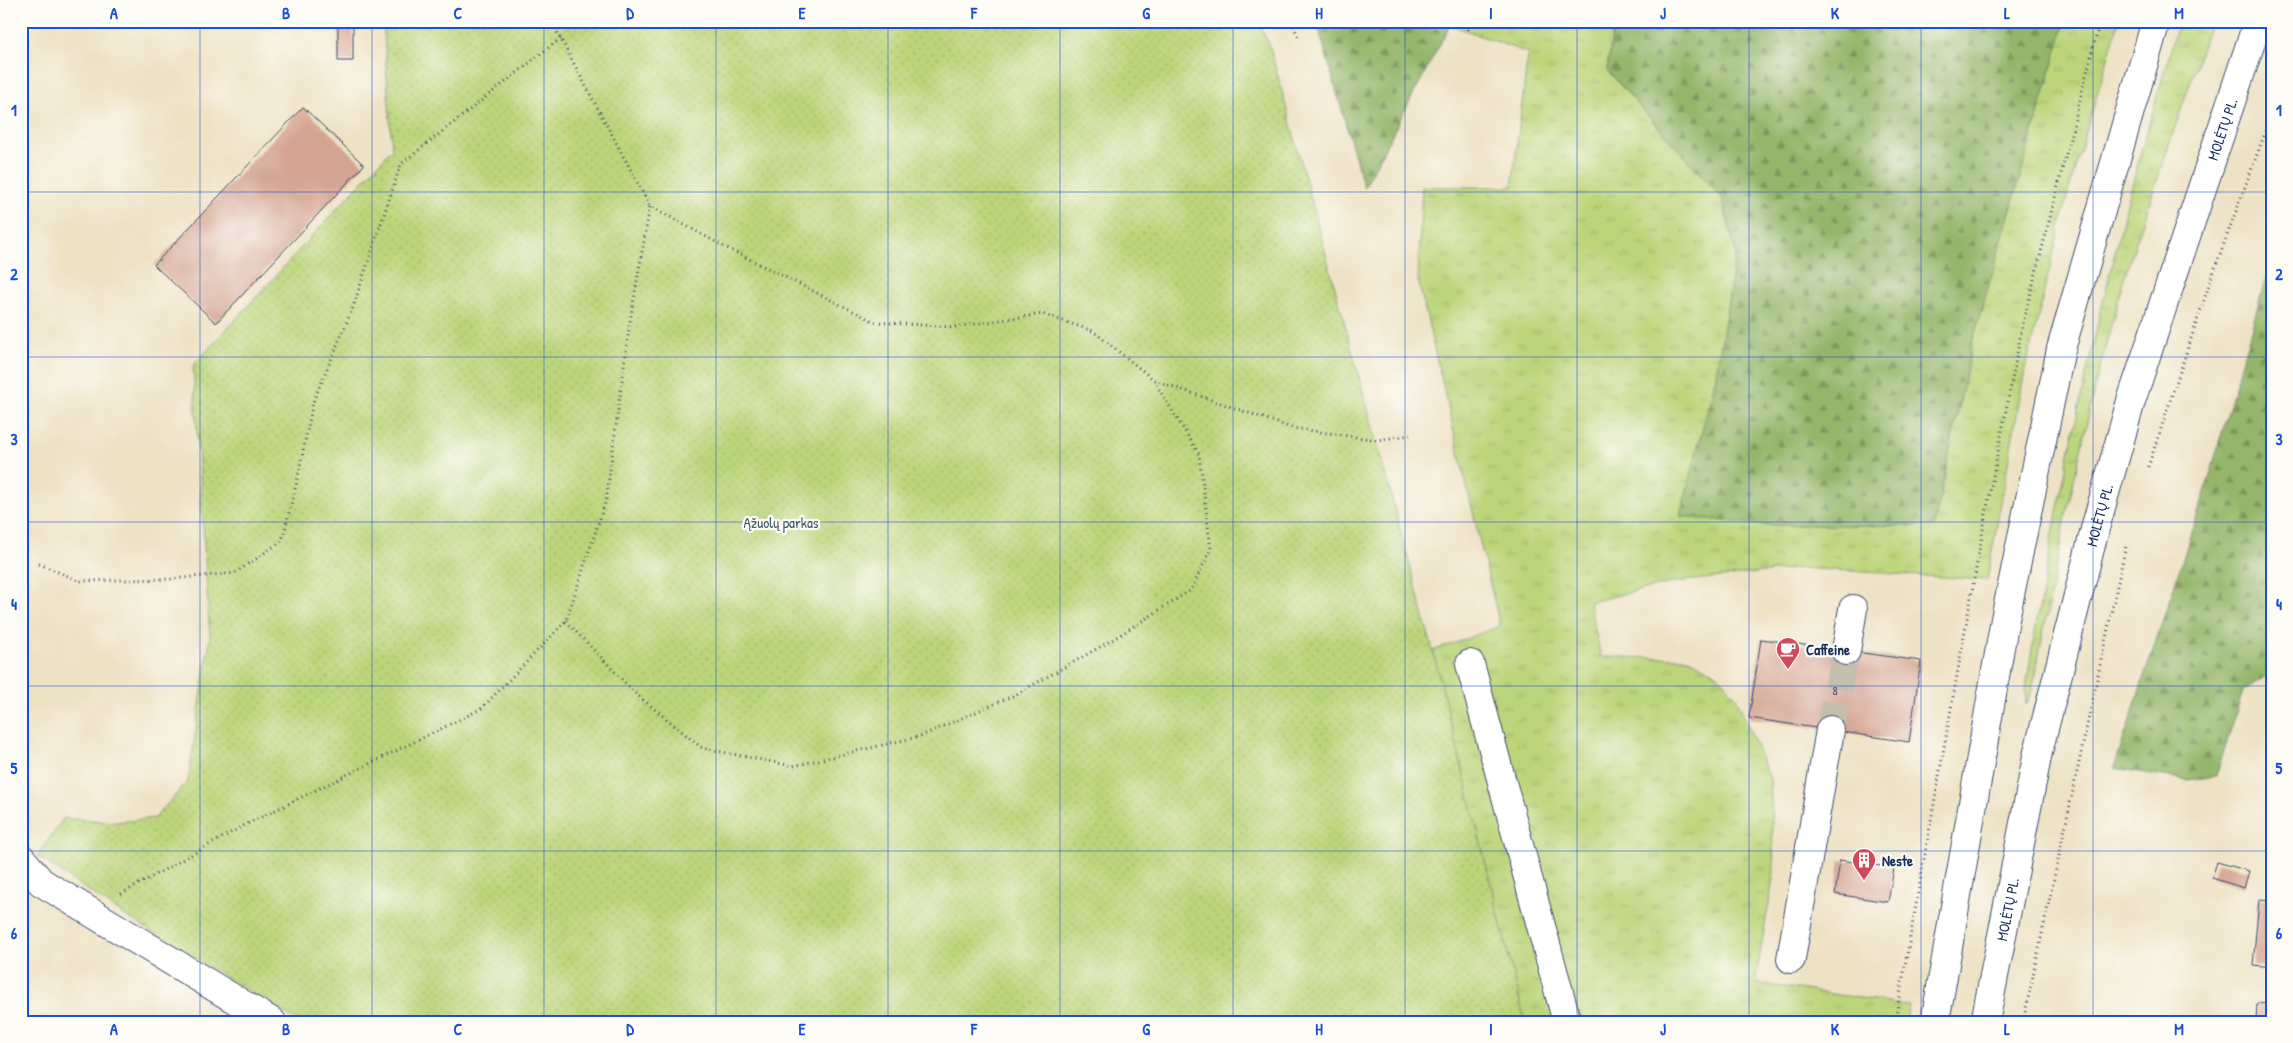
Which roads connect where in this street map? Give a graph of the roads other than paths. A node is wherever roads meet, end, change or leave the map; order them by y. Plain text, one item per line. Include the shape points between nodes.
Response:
1 (2156, 21) edge
2 (2258, 21) edge
3 (1853, 609) dead end
4 (1846, 651) tunnel mouth
5 (1470, 664) dead end
6 (1830, 730) tunnel mouth
7 (21, 858) edge
8 (1791, 959) dead end
9 (272, 1022) edge
10 (1567, 1022) edge
11 (1935, 1022) edge
12 (1985, 1022) edge

1 - 11 main road via 2061,349 2005,619
2 - 12 main road, MOLĖTŲ PL. via 2134,391 2096,525 2038,752
3 - 4 main road
5 - 10 main road
6 - 8 main road
7 - 9 main road via 41,882

